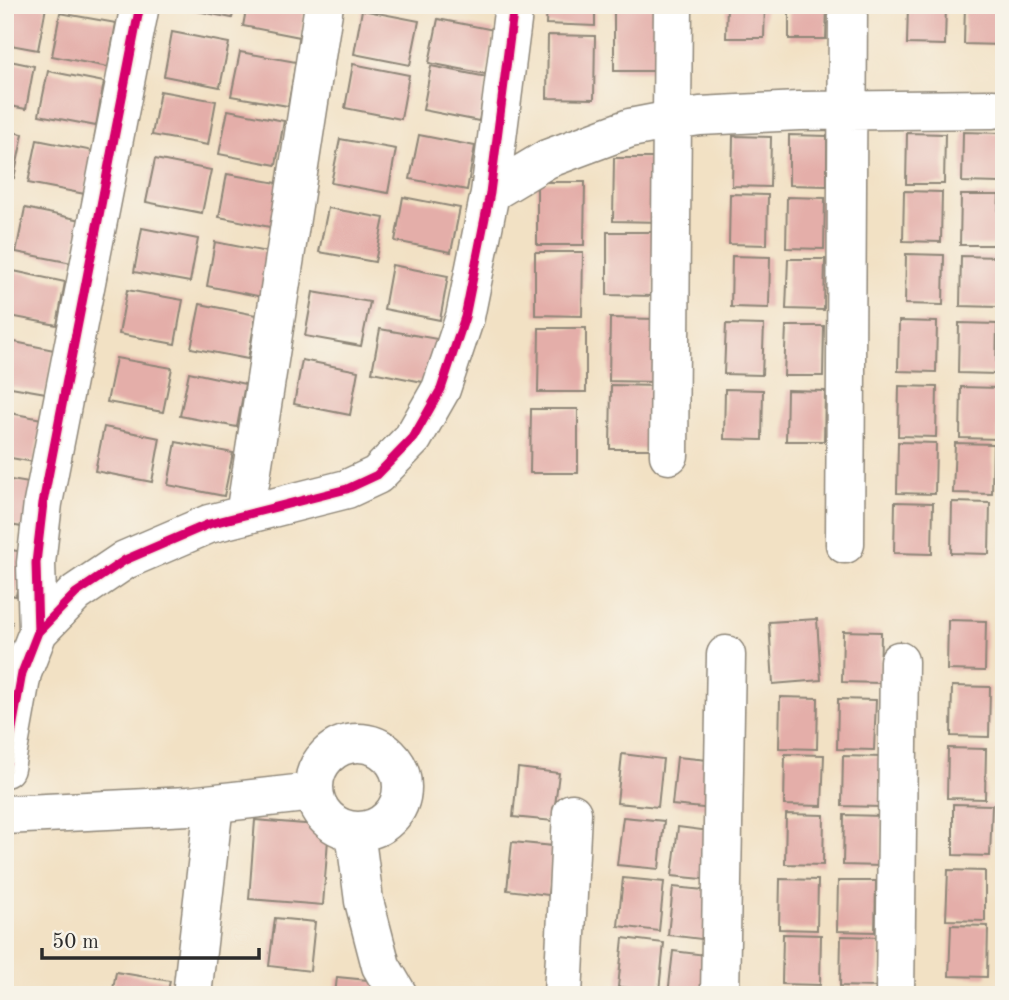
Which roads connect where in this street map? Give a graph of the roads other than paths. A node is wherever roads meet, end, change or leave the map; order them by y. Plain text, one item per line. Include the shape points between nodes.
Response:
1 (140, 5) edge
2 (324, 5) edge
3 (514, 5) edge
4 (673, 5) edge
5 (848, 5) edge
6 (1000, 108) edge
7 (848, 111) junction
8 (672, 120) junction
9 (489, 192) junction
10 (669, 455) dead end
11 (245, 515) junction
12 (845, 544) dead end
13 (38, 632) junction
14 (726, 655) dead end
15 (899, 661) dead end
16 (5, 768) edge
17 (314, 792) junction
18 (214, 804) junction
19 (572, 813) dead end
20 (5, 815) edge
21 (355, 831) junction
22 (192, 995) edge
23 (398, 995) edge
24 (563, 995) edge
25 (720, 995) edge
26 (895, 995) edge

1 - 13 street via 43,503 36,563
2 - 11 street
3 - 9 street
4 - 8 street
5 - 7 street
6 - 7 street
7 - 8 street
7 - 12 street
8 - 9 street via 630,128 547,159
8 - 10 street
9 - 11 street via 465,317 441,389 413,438 377,475 347,489
11 - 13 street via 209,524 125,560 76,593
13 - 16 street via 22,673
14 - 25 street
15 - 26 street
17 - 18 street
17 - 21 street via 328,819
17 - 21 street via 320,765 340,746 368,743 391,757 402,782 395,811 384,823
18 - 20 street
18 - 22 street
19 - 24 street
21 - 23 street via 364,901 377,953

